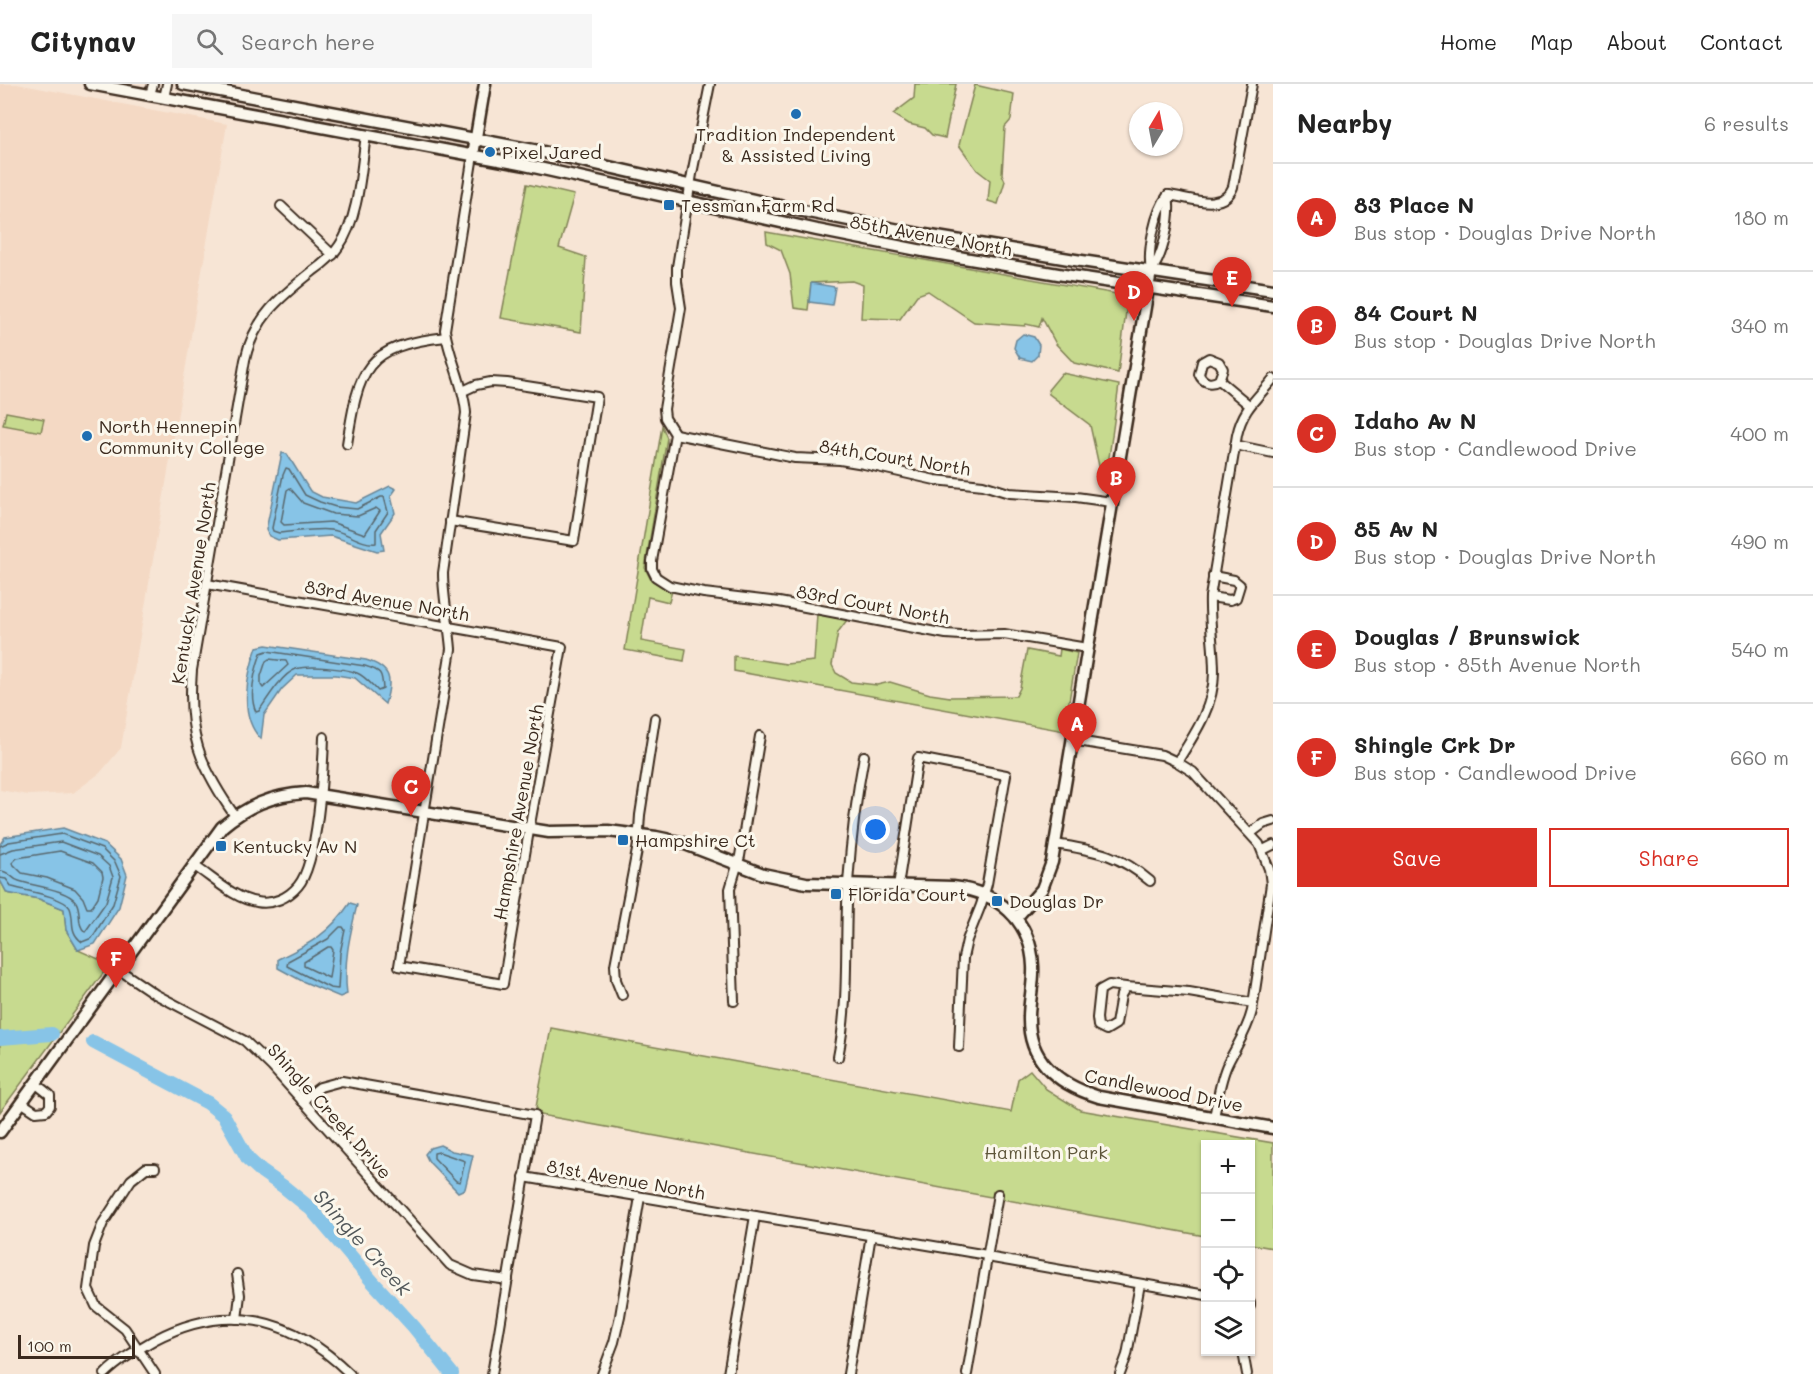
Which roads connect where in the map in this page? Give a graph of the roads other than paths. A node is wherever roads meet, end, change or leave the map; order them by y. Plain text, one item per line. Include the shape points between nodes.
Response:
1 (90, 84) edge
2 (167, 84) edge
3 (183, 84) edge
4 (485, 84) edge
5 (710, 84) edge
6 (1252, 84) edge
7 (152, 90) edge
8 (164, 98) junction
9 (366, 135) junction
10 (476, 138) junction
11 (473, 155) junction
12 (690, 185) junction
13 (688, 201) junction
14 (280, 206) dead end
15 (925, 235) junction
16 (923, 251) junction
17 (333, 255) junction
18 (1151, 271) junction
19 (1148, 287) junction
20 (1273, 290) edge
21 (1273, 306) edge
22 (446, 337) junction
23 (1273, 379) edge
24 (1219, 380) dead end
25 (463, 391) junction
26 (1249, 405) junction
27 (675, 434) junction
28 (347, 444) dead end
29 (1235, 445) junction
30 (1273, 453) edge
31 (1112, 502) junction
32 (450, 522) junction
33 (1213, 576) junction
34 (207, 584) junction
35 (1210, 597) junction
36 (448, 627) junction
37 (562, 647) joint
38 (1088, 648) junction
39 (655, 718) dead end
40 (760, 736) dead end
41 (324, 737) dead end
42 (1072, 740) junction
43 (864, 756) dead end
44 (1178, 762) junction
45 (321, 794) junction
46 (423, 811) junction
47 (235, 816) junction
48 (1273, 821) edge
49 (530, 829) junction
50 (1251, 833) junction
51 (639, 834) junction
52 (1055, 844) junction
53 (1273, 845) edge
54 (1263, 850) junction
55 (193, 865) junction
56 (738, 865) junction
57 (1150, 881) dead end
58 (848, 885) junction
59 (898, 886) junction
60 (984, 894) junction
61 (1016, 918) junction
62 (118, 969) junction
63 (1126, 987) junction
64 (622, 995) dead end
65 (734, 1001) dead end
66 (1253, 1003) junction
67 (959, 1047) dead end
68 (838, 1057) dead end
69 (34, 1083) junction
70 (302, 1101) junction
71 (21, 1102) junction
72 (1214, 1118) junction
73 (1273, 1128) edge
74 (0, 1132) edge
75 (156, 1168) dead end
76 (524, 1177) junction
77 (998, 1194) dead end
78 (640, 1197) junction
79 (755, 1216) junction
80 (871, 1235) junction
81 (987, 1256) junction
82 (237, 1274) dead end
83 (508, 1280) junction
84 (1140, 1284) junction
85 (1201, 1294) edge
86 (237, 1319) junction
87 (139, 1349) junction
88 (1244, 1356) edge
89 (105, 1374) edge
90 (155, 1374) edge
91 (350, 1374) edge
92 (492, 1374) edge
93 (602, 1374) edge
94 (729, 1374) edge
95 (848, 1374) edge
96 (967, 1374) edge
97 (1120, 1374) edge
98 (1247, 1374) edge

1 - 7 street, 85th Avenue North
2 - 8 street
3 - 10 street, 85th Avenue North
4 - 10 street
5 - 12 street
6 - 18 street via 1233,187 1216,202 1168,195 1158,212 1149,261
7 - 8 street, 85th Avenue North
8 - 9 street, 85th Avenue North
9 - 11 street, 85th Avenue North
9 - 17 street, Kentucky Avenue North via 352,220
10 - 11 street
10 - 12 street, 85th Avenue North
11 - 13 street, 85th Avenue North
11 - 22 street
12 - 13 street
12 - 15 street, 85th Avenue North
13 - 16 street, 85th Avenue North
13 - 27 street via 677,267 681,308 664,409
14 - 17 street
15 - 16 street
15 - 18 street, 85th Avenue North
16 - 19 street, 85th Avenue North
17 - 34 street, Kentucky Avenue North via 274,305 248,345
18 - 19 street
18 - 20 street, 85th Avenue North
19 - 21 street, 85th Avenue North
19 - 31 street
22 - 25 street
22 - 28 street via 401,344 375,360 365,372 354,400
23 - 26 street
24 - 26 street
25 - 32 street via 465,424
25 - 32 street via 491,382 597,397 574,541
26 - 29 street via 1239,424
27 - 31 street, 84th Court North via 789,457 864,464 1010,493
27 - 38 street, 83rd Court North via 652,561 656,577 670,586 946,634 1004,634
29 - 30 street
29 - 33 street
31 - 38 street
32 - 36 street via 443,573
33 - 35 street
33 - 35 street via 1234,580 1239,591 1230,600
34 - 36 street, 83rd Avenue North
34 - 47 street, Kentucky Avenue North via 192,670 191,715 201,758
35 - 44 street via 1212,692 1199,726
36 - 37 street, 83rd Avenue North
36 - 46 street via 450,658
37 - 49 street, Hampshire Avenue North
38 - 42 street
39 - 51 street
40 - 56 street
41 - 45 street
42 - 44 street via 1145,751
42 - 52 street
43 - 58 street via 855,801
44 - 50 street via 1206,785
45 - 46 street, Candlewood Drive
45 - 47 street, Candlewood Drive via 268,798
45 - 55 street via 305,876 299,886 280,900 257,903 245,899
46 - 49 street, Candlewood Drive
46 - 49 street, Hampshire Avenue North via 399,966 504,984
47 - 55 street, Candlewood Drive
48 - 50 street
49 - 51 street, Candlewood Drive
50 - 54 street
51 - 56 street, Candlewood Drive via 680,842
51 - 64 street via 615,965 615,980
52 - 57 street via 1117,858
52 - 61 street via 1042,889
53 - 54 street
54 - 66 street via 1271,884
55 - 62 street, Candlewood Drive
56 - 58 street, Candlewood Drive via 785,879
56 - 65 street via 730,889
58 - 59 street, Candlewood Drive
58 - 68 street via 845,1015
59 - 60 street, Candlewood Drive via 968,888
59 - 60 street via 918,758 1006,775
60 - 61 street, Candlewood Drive
60 - 67 street via 963,958
61 - 72 street, Candlewood Drive via 1032,953 1031,1036 1036,1051 1052,1073 1070,1087 1099,1097
62 - 69 street, Candlewood Drive
62 - 70 street, Shingle Creek Drive via 155,994 245,1041
63 - 63 street via 1116,1024 1106,1030 1098,1026 1100,990 1109,985
63 - 66 street
66 - 72 street via 1249,1025 1222,1078
69 - 71 street, Candlewood Drive
69 - 71 street via 50,1095 50,1106 46,1111 36,1112
70 - 76 street, 81st Avenue North via 320,1087 342,1081 535,1115
70 - 83 street, Shingle Creek Drive via 450,1265 473,1275
71 - 74 street, Candlewood Drive
72 - 73 street, Candlewood Drive
75 - 87 street via 146,1168 138,1174 109,1212 98,1234 88,1280 96,1306 124,1329
76 - 78 street, 81st Avenue North
76 - 83 street
77 - 81 street
78 - 79 street, 81st Avenue North
78 - 93 street via 620,1316
79 - 80 street, 81st Avenue North
79 - 94 street
80 - 81 street, 81st Avenue North
80 - 95 street
81 - 84 street, 81st Avenue North
81 - 96 street
82 - 86 street
83 - 92 street
84 - 85 street, 81st Avenue North
84 - 97 street
86 - 87 street via 189,1325
86 - 91 street via 282,1328 303,1337
87 - 89 street
87 - 90 street
88 - 98 street

